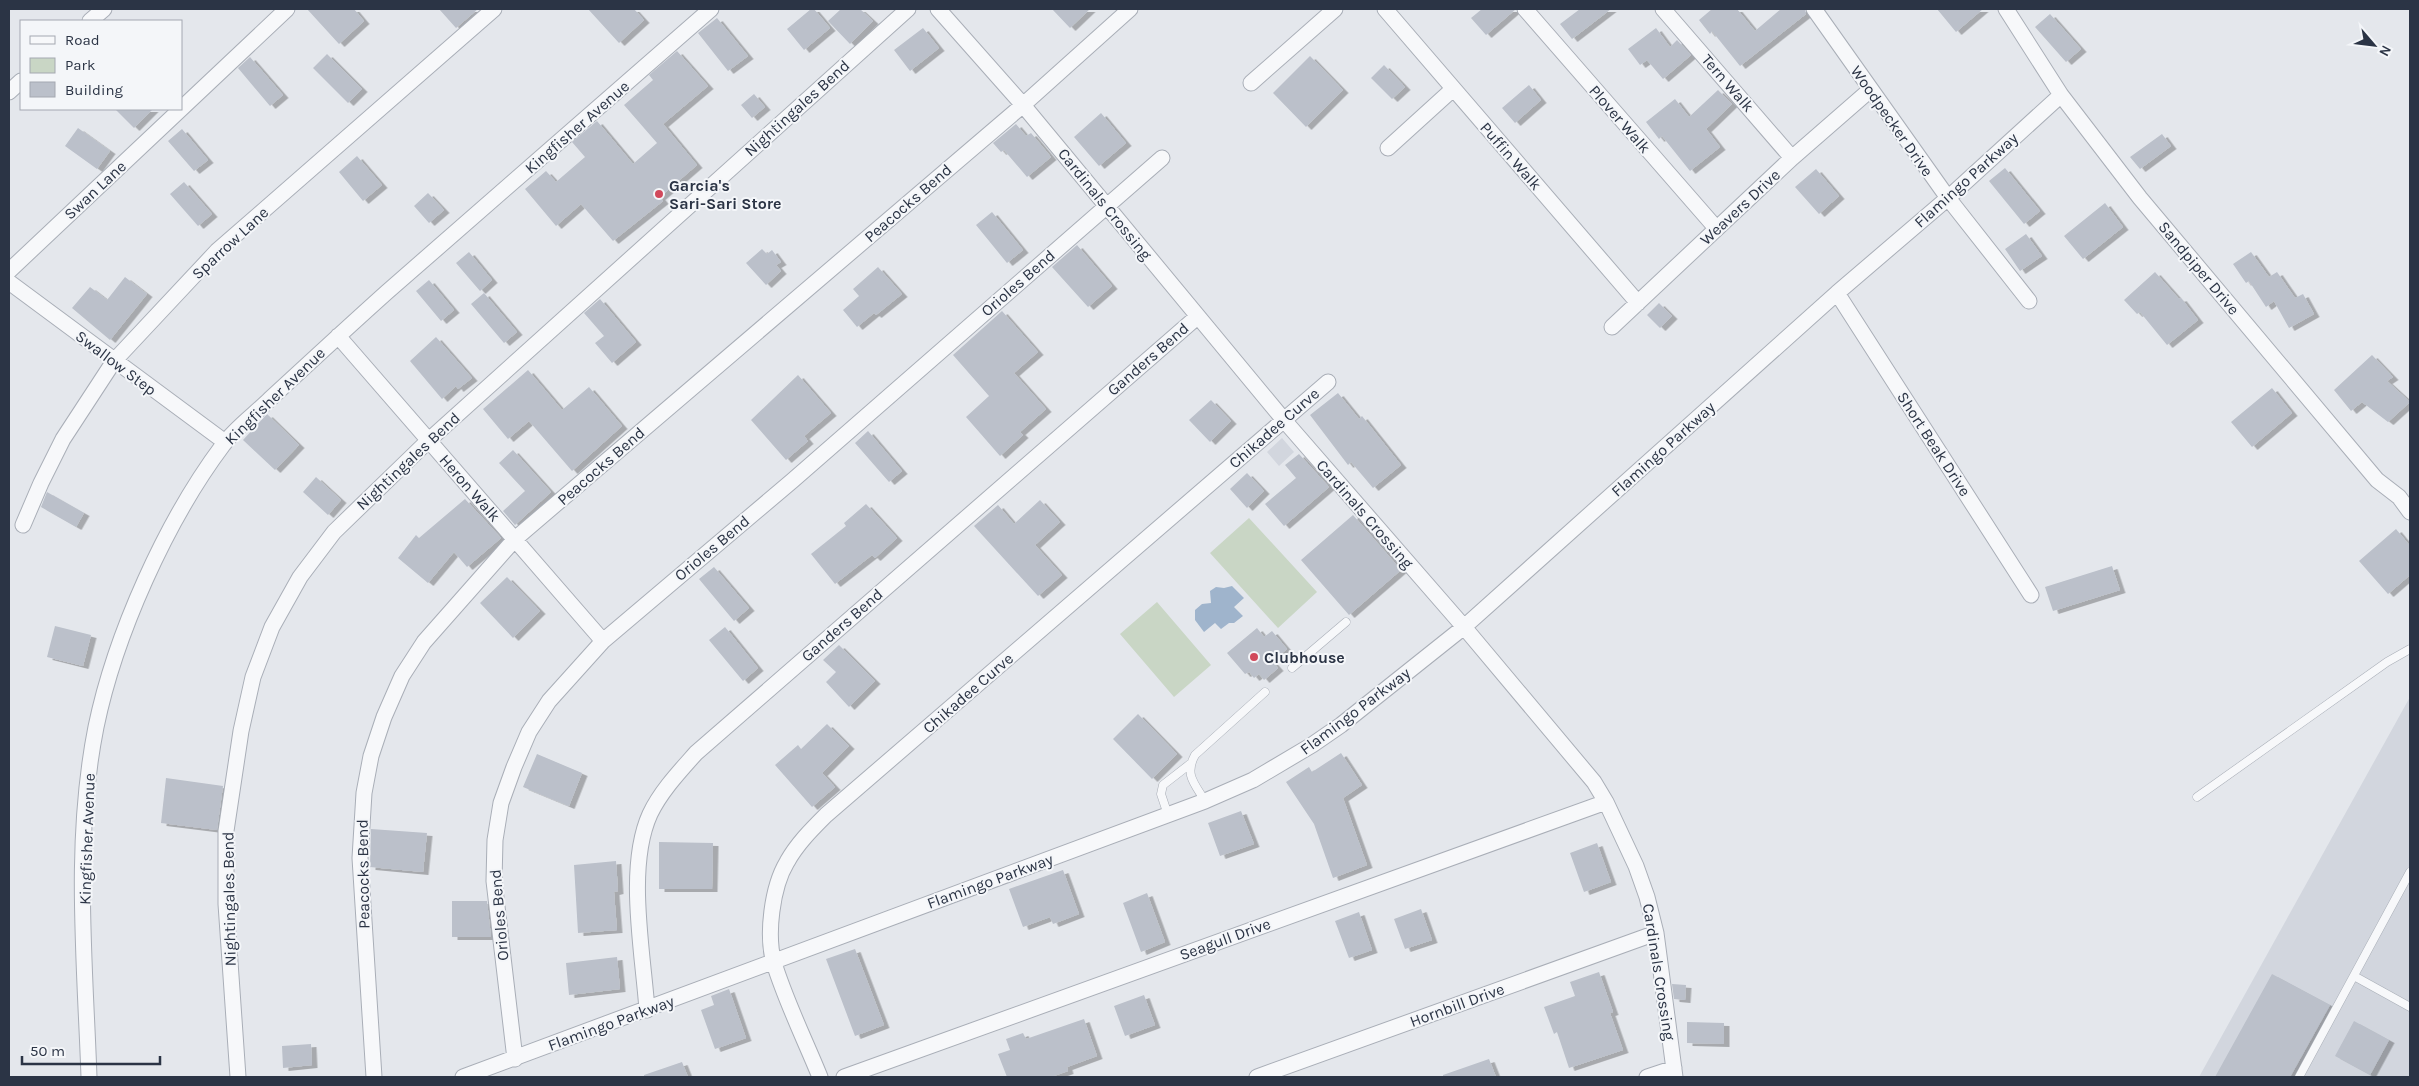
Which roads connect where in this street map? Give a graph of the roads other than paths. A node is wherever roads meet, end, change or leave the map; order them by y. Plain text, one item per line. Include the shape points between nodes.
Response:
1 (104, 9) edge
2 (287, 9) edge
3 (494, 9) edge
4 (711, 9) edge
5 (908, 9) edge
6 (938, 9) edge
7 (1130, 9) edge
8 (1335, 9) edge
9 (1385, 9) edge
10 (1525, 9) edge
11 (1663, 9) edge
12 (1814, 9) edge
13 (2006, 9) edge
14 (91, 20) edge
15 (20, 82) edge
16 (1251, 83) dead end
17 (1453, 89) junction
18 (1870, 90) junction
19 (9, 92) edge
20 (2061, 95) junction
21 (1023, 105) junction
22 (182, 108) edge
23 (180, 110) edge
24 (1388, 148) dead end
25 (1162, 158) dead end
26 (1792, 158) junction
27 (1948, 198) junction
28 (1106, 206) junction
29 (1716, 228) junction
30 (9, 272) edge
31 (9, 282) edge
32 (1836, 293) junction
33 (2029, 301) dead end
34 (1638, 302) junction
35 (1197, 317) junction
36 (1612, 327) dead end
37 (338, 336) junction
38 (114, 362) junction
39 (1328, 382) dead end
40 (1283, 420) junction
41 (428, 440) junction
42 (225, 442) junction
43 (2405, 497) edge
44 (2410, 512) edge
45 (23, 525) dead end
46 (515, 539) junction
47 (2032, 595) dead end
48 (1346, 622) dead end
49 (1464, 627) junction
50 (603, 641) junction
51 (2410, 649) edge
52 (1292, 668) dead end
53 (1265, 692) dead end
54 (1190, 764) junction
55 (2198, 797) dead end
56 (1205, 801) junction
57 (1606, 802) junction
58 (1168, 815) junction
59 (2410, 872) edge
60 (1656, 933) junction
61 (774, 962) junction
62 (2354, 976) junction
63 (2410, 1007) edge
64 (647, 1010) junction
65 (515, 1059) junction
66 (1674, 1073) edge
67 (89, 1077) edge
68 (238, 1077) edge
69 (374, 1077) edge
70 (463, 1077) edge
71 (820, 1077) edge
72 (844, 1077) edge
73 (1257, 1077) edge
74 (1647, 1077) edge
75 (2299, 1077) edge

1 - 14 street
2 - 22 street, Swan Lane
3 - 38 street, Sparrow Lane via 217,251
4 - 37 street, Kingfisher Avenue
5 - 41 street, Nightingales Bend
6 - 21 street, Cardinals Crossing
7 - 21 street, Peacocks Bend
8 - 16 street
9 - 17 street, Puffin Walk
10 - 29 street, Plover Walk
11 - 26 street, Tern Walk
12 - 18 street, Woodpecker Drive
13 - 20 street, Sandpiper Drive
15 - 19 street
17 - 24 street
17 - 34 street, Puffin Walk
18 - 26 street, Weavers Drive
18 - 27 street, Woodpecker Drive
20 - 27 street, Flamingo Parkway
20 - 43 street, Sandpiper Drive via 2140,198 2377,480
21 - 28 street, Cardinals Crossing
21 - 46 street, Peacocks Bend
23 - 30 street, Swan Lane
25 - 28 street, Orioles Bend
26 - 29 street, Weavers Drive
27 - 32 street, Flamingo Parkway
27 - 33 street, Woodpecker Drive
28 - 35 street, Cardinals Crossing
28 - 50 street, Orioles Bend via 792,481
29 - 34 street, Weavers Drive
31 - 38 street, Swallow Step
32 - 47 street, Short Beak Drive
32 - 49 street, Flamingo Parkway
34 - 36 street, Weavers Drive
35 - 40 street, Cardinals Crossing
35 - 64 street, Ganders Bend via 696,753 672,780 650,813 640,845 639,904
37 - 41 street, Heron Walk
37 - 42 street, Kingfisher Avenue
38 - 42 street, Swallow Step
38 - 45 street, Sparrow Lane via 63,439
39 - 40 street, Chikadee Curve
40 - 49 street, Cardinals Crossing
40 - 61 street, Chikadee Curve via 802,839 786,864 774,894 771,926
41 - 46 street, Heron Walk
41 - 68 street, Nightingales Bend via 334,532 300,577 272,627 252,677 226,831 226,904
42 - 67 street, Kingfisher Avenue via 190,493 162,547 111,666 96,728 87,785 84,843
43 - 44 street, Sandpiper Drive
46 - 50 street, Heron Walk
46 - 69 street, Peacocks Bend via 424,642 402,676 371,756 360,827 360,858
48 - 52 lane
49 - 56 street, Flamingo Parkway via 1312,746 1253,780
49 - 57 street, Cardinals Crossing via 1594,782
50 - 65 street, Orioles Bend via 549,700 529,732 501,803 495,840 494,881
51 - 55 lane via 2387,662
53 - 54 lane via 1216,734
54 - 56 lane via 1190,775
54 - 58 lane via 1162,785 1161,794
56 - 58 street, Flamingo Parkway
57 - 60 street, Cardinals Crossing via 1636,866
57 - 72 street, Seagull Drive
58 - 61 street, Flamingo Parkway
59 - 62 lane
60 - 66 street, Cardinals Crossing
60 - 73 street, Hornbill Drive
61 - 64 street, Flamingo Parkway
61 - 71 street, Chikadee Curve
62 - 63 lane
62 - 75 lane
64 - 65 street, Flamingo Parkway
65 - 70 street, Flamingo Parkway
66 - 74 street

